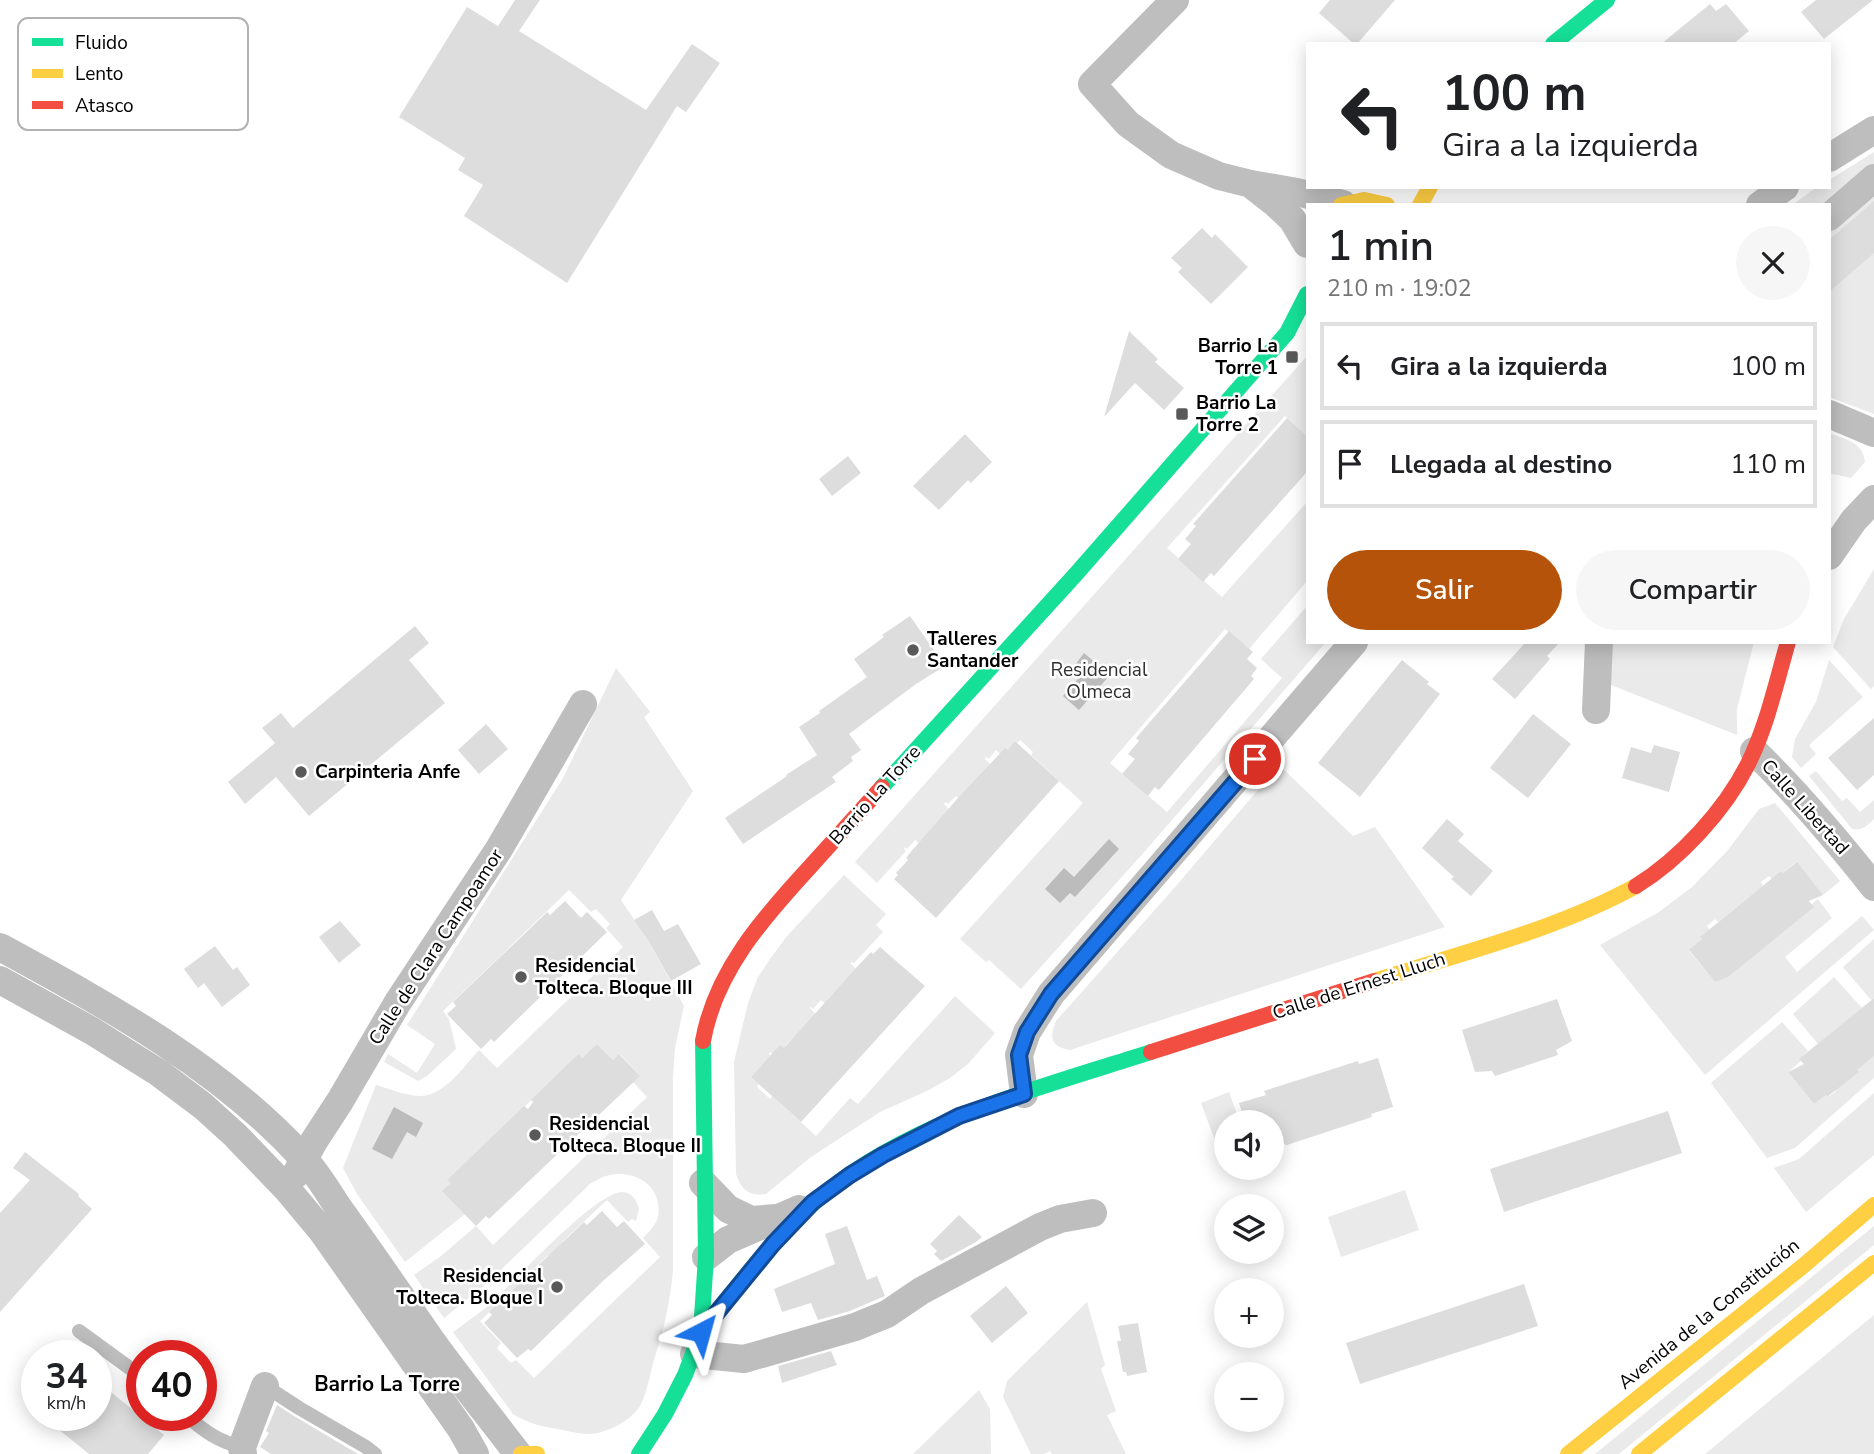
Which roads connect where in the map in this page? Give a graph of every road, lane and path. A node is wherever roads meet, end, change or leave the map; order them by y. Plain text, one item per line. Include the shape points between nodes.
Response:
1 (1175, 0) edge
2 (1607, 0) edge
3 (1555, 42) edge
4 (1874, 130) edge
5 (1831, 157) edge
6 (1874, 178) edge
7 (1251, 184) junction
8 (1781, 189) edge
9 (1389, 201) edge
10 (1338, 203) edge
11 (1346, 203) edge
12 (1763, 203) edge
13 (1831, 215) edge
14 (1306, 242) edge
15 (1306, 296) edge
16 (1306, 324) edge
17 (1287, 333) junction
18 (1831, 415) edge
19 (1874, 433) edge
20 (1874, 499) edge
21 (1831, 553) edge
22 (1352, 644) edge
23 (1599, 644) edge
24 (1787, 644) edge
25 (583, 704) dead end
26 (1596, 710) dead end
27 (1754, 751) junction
28 (1865, 856) edge
29 (1874, 887) edge
30 (0, 947) edge
31 (0, 980) edge
32 (1024, 1094) junction
33 (305, 1159) junction
34 (703, 1182) junction
35 (287, 1188) junction
36 (813, 1202) joint
37 (1874, 1205) edge
38 (1093, 1213) dead end
39 (776, 1231) junction
40 (706, 1257) junction
41 (1874, 1263) edge
42 (79, 1331) dead end
43 (697, 1343) junction
44 (126, 1365) edge
45 (265, 1386) joint
46 (665, 1414) junction
47 (203, 1431) edge
48 (242, 1451) edge
49 (621, 1452) dead end
50 (375, 1454) edge
51 (475, 1454) edge
52 (520, 1454) edge
53 (537, 1454) edge
54 (639, 1454) edge
55 (1568, 1454) edge
56 (1639, 1454) edge

1 - 7 street via 1092,84 1128,124 1171,155 1219,177
2 - 3 main road
4 - 5 street
6 - 13 street
7 - 10 street
7 - 14 street via 1292,219
8 - 12 street
9 - 11 main road
15 - 17 main road, Barrio La Torre
16 - 17 main road, Barrio La Torre
17 - 34 main road, Barrio La Torre via 1076,574 766,915 734,960 713,1004 703,1042
18 - 19 street
20 - 21 street
22 - 32 street via 1051,994 1027,1032 1019,1055
23 - 26 street
24 - 27 main road, Calle de Ernest Lluch
25 - 33 street, Calle de Clara Campoamor via 499,849 398,1002
27 - 28 street, Calle Libertad
27 - 32 main road, Calle de Ernest Lluch via 1734,786 1678,853 1650,878 1580,913
28 - 29 street, Calle Libertad
30 - 33 street via 164,1042 257,1114
31 - 35 street via 170,1081 203,1106
32 - 36 main road, Calle de Ernest Lluch via 959,1116 850,1175
33 - 35 street, Calle de Clara Campoamor
33 - 52 street via 432,1342
34 - 39 street, Calle de Ernest Lluch via 728,1209
34 - 40 main road, Barrio La Torre
35 - 51 street via 330,1242
36 - 39 street, Calle de Ernest Lluch
37 - 55 main road, Avenida de la Constitución
38 - 43 street via 1040,1227 887,1314 855,1327 744,1359
39 - 40 street, Calle de Ernest Lluch via 731,1260
39 - 43 main road, Calle de Ernest Lluch
40 - 43 main road, Barrio La Torre
41 - 56 main road
42 - 44 lane
43 - 46 main road, Barrio La Torre
45 - 48 street
45 - 50 lane
46 - 49 main road, Barrio La Torre
46 - 54 main road, Barrio La Torre
47 - 48 lane
52 - 53 main road

